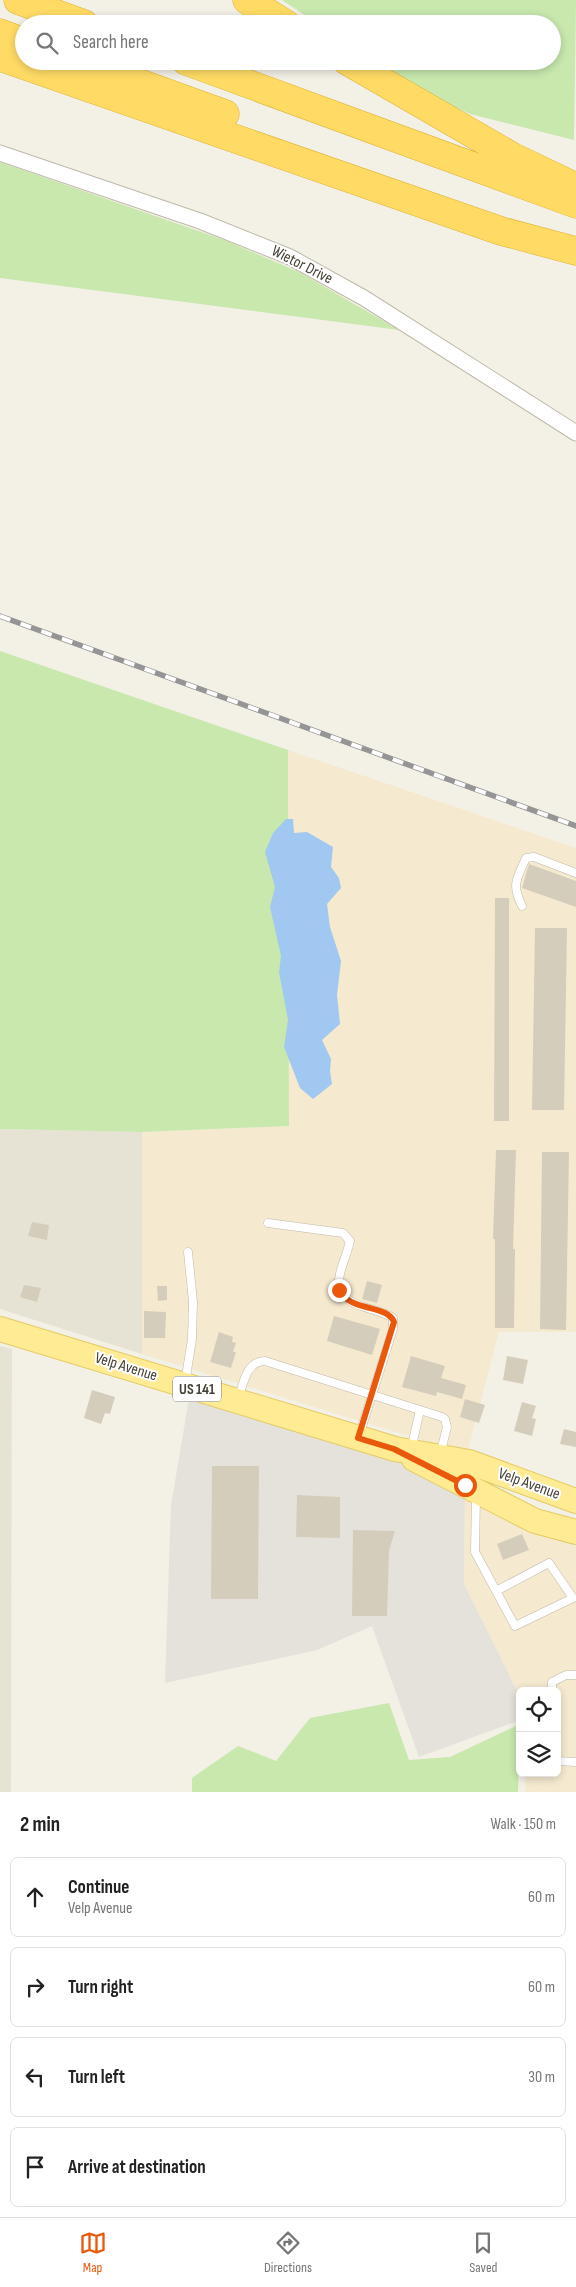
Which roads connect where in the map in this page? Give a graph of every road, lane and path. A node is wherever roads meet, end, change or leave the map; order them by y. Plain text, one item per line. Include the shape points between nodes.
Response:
1 (18, 0) edge
2 (247, 0) edge
3 (59, 15) edge
4 (271, 15) edge
5 (0, 33) edge
6 (15, 39) edge
7 (0, 57) edge
8 (15, 62) edge
9 (37, 70) edge
10 (102, 70) edge
11 (211, 70) edge
12 (363, 70) edge
13 (0, 153) edge
14 (576, 186) edge
15 (576, 204) edge
16 (576, 251) edge
17 (576, 433) edge
18 (576, 873) edge
19 (522, 906) dead end
20 (268, 1223) dead end
21 (188, 1252) dead end
22 (0, 1329) edge
23 (184, 1385) junction
24 (372, 1395) junction
25 (237, 1401) junction
26 (420, 1410) junction
27 (358, 1438) junction
28 (403, 1451) junction
29 (439, 1456) junction
30 (477, 1491) junction
31 (576, 1501) edge
32 (576, 1532) edge
33 (496, 1591) junction
34 (576, 1675) edge
35 (552, 1687) edge
36 (561, 1761) edge
37 (576, 1762) edge

1 - 3 highway
2 - 4 highway
5 - 6 highway
7 - 8 highway
9 - 16 highway via 501,231
10 - 16 highway via 508,219
11 - 15 highway
12 - 14 highway via 513,157
13 - 17 street, Wietor Drive via 213,226 290,257 364,298
18 - 19 lane via 534,857 526,858 514,884
20 - 24 lane via 343,1233 348,1237 350,1241 339,1281 342,1296 349,1302 388,1314 394,1322
21 - 23 lane via 194,1302
22 - 23 main road, Velp Avenue / US 141
23 - 25 main road, Velp Avenue / US 141
24 - 25 lane via 258,1361 250,1366
24 - 26 lane
24 - 27 lane
25 - 27 main road, Velp Avenue / US 141
26 - 28 lane
26 - 29 lane via 442,1417 447,1423
27 - 28 main road, Velp Avenue / US 141
28 - 29 main road, Velp Avenue / US 141
28 - 30 main road, Velp Avenue / US 141
29 - 31 main road, Velp Avenue / US 141 via 470,1462
30 - 32 main road, Velp Avenue / US 141 via 535,1521
30 - 33 lane via 475,1552
33 - 33 lane via 515,1626 573,1598 549,1563
34 - 35 lane via 558,1678 552,1682
36 - 37 lane

